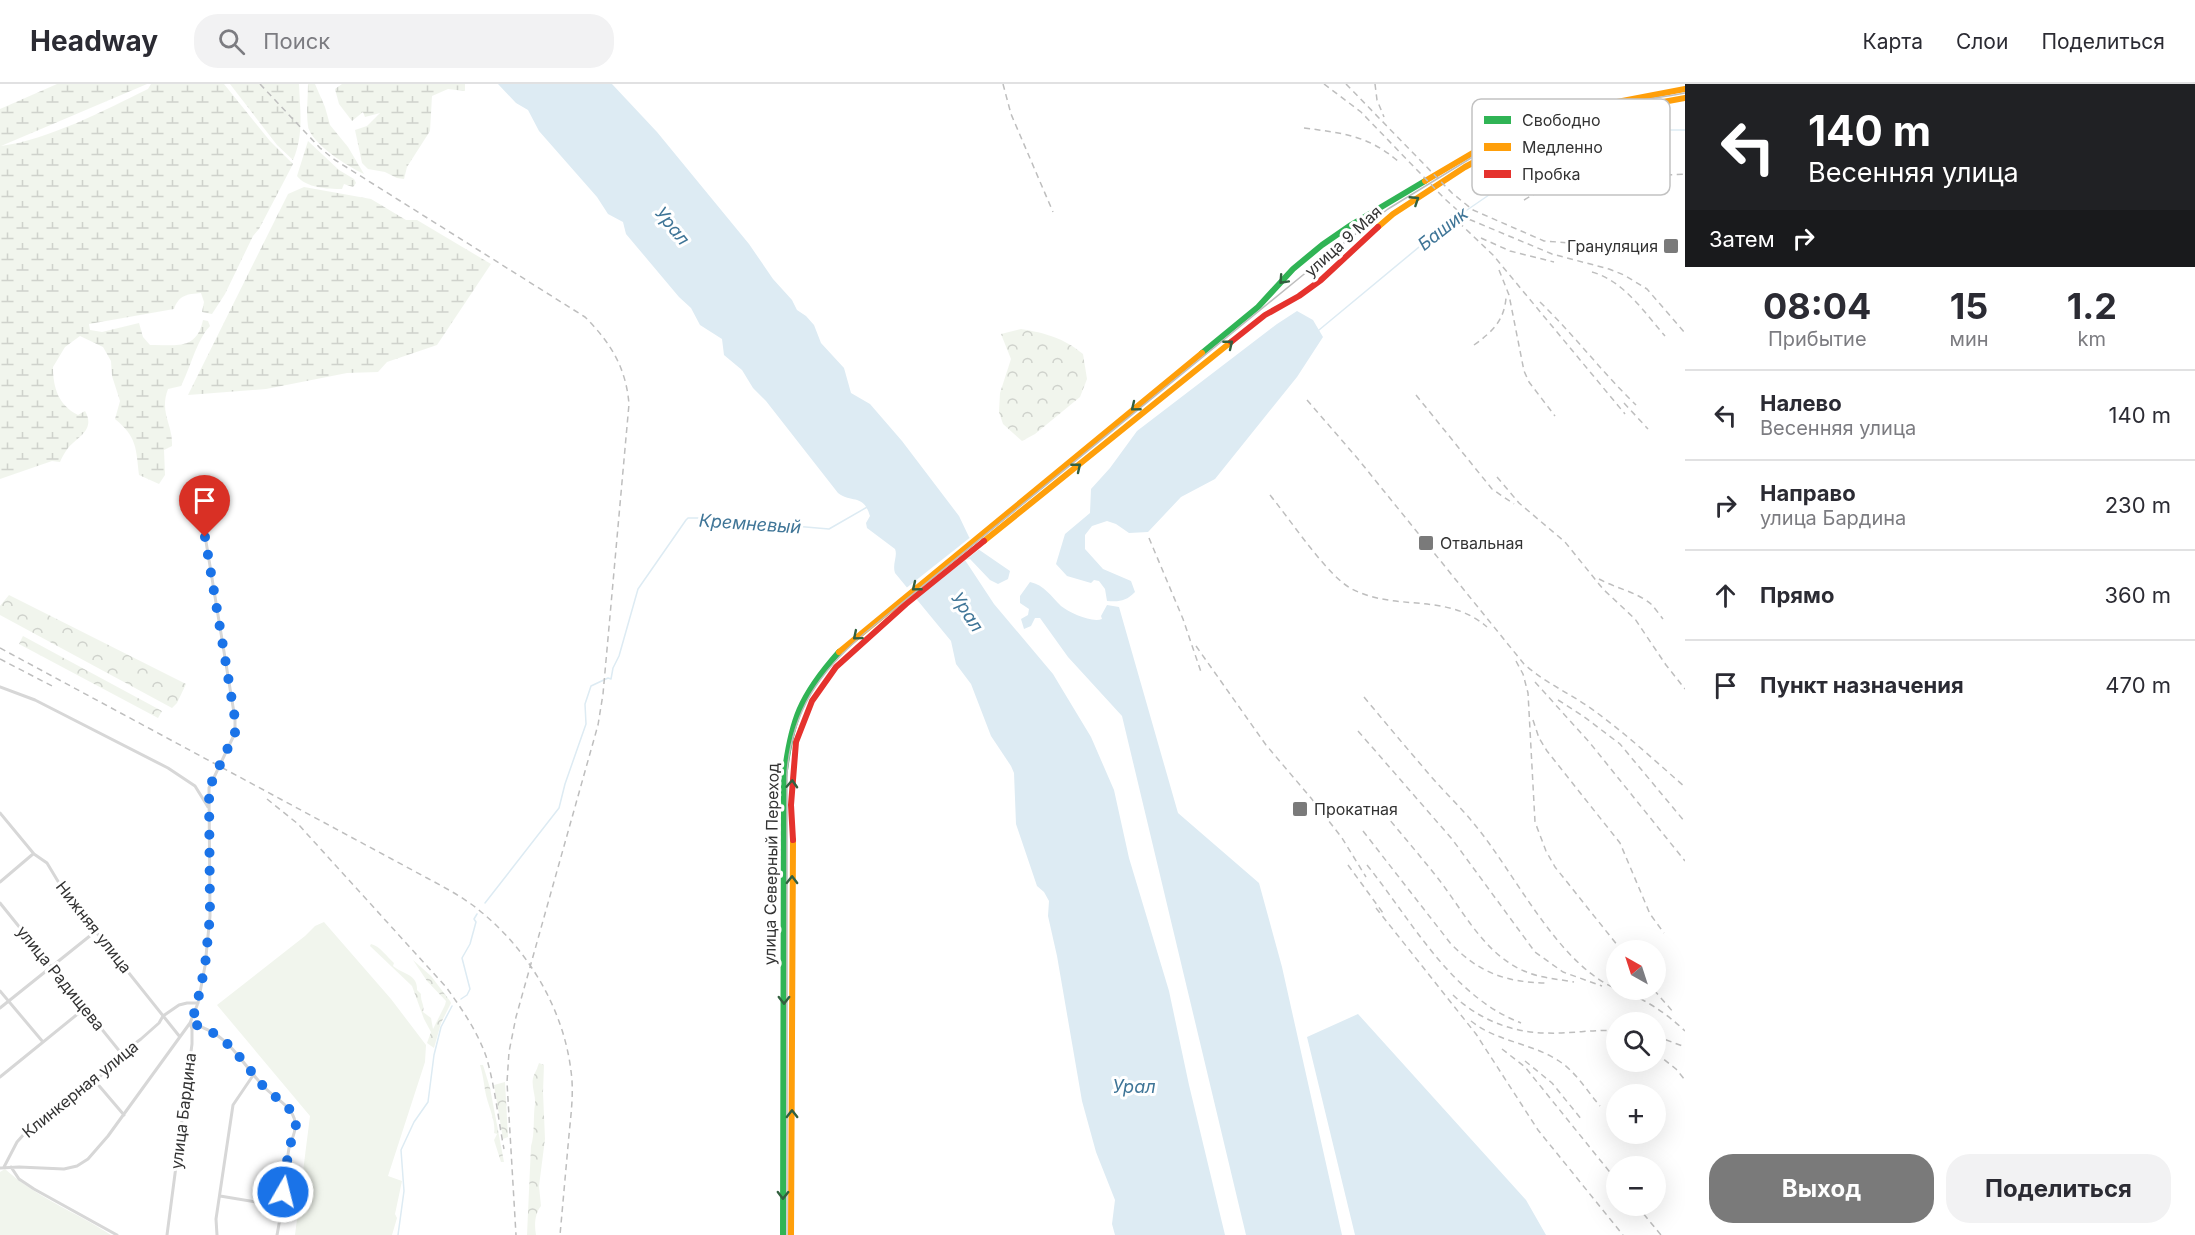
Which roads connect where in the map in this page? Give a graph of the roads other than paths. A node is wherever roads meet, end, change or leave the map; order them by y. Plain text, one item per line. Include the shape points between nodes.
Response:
1 (1685, 89) edge
2 (1685, 98) edge
3 (1632, 99) edge
4 (1670, 101) edge
5 (1472, 153) edge
6 (1472, 166) edge
7 (1033, 493) joint
8 (1031, 504) joint
9 (202, 517) dead end
10 (996, 527) junction
11 (0, 687) edge
12 (209, 809) junction
13 (0, 813) edge
14 (34, 854) junction
15 (0, 882) edge
16 (0, 903) edge
17 (96, 931) junction
18 (51, 967) junction
19 (0, 991) edge
20 (9, 1001) junction
21 (198, 1003) junction
22 (0, 1008) edge
23 (85, 1008) junction
24 (163, 1016) junction
25 (190, 1023) junction
26 (180, 1037) junction
27 (43, 1042) junction
28 (122, 1053) junction
29 (254, 1074) junction
30 (0, 1077) edge
31 (95, 1081) junction
32 (124, 1115) junction
33 (11, 1167) junction
34 (2, 1168) edge
35 (220, 1196) junction
36 (281, 1206) junction
37 (117, 1235) edge
38 (167, 1235) edge
39 (218, 1235) edge
40 (277, 1235) edge
41 (783, 1235) edge
42 (791, 1235) edge

1 -> 3 main road, улица 9 Мая
4 -> 2 main road, улица 9 Мая
5 -> 7 main road, улица 9 Мая via 1322,245 1293,268 1258,307
8 -> 6 main road, улица 9 Мая via 1265,315 1310,289 1393,214
7 - 10 main road, улица Северный Переход
8 - 10 main road, улица Северный Переход
9 - 12 street, улица Бардина via 235,719 235,733 209,788
10 -> 41 main road, улица Северный Переход via 842,648 802,701 789,738 783,809
42 -> 10 main road, улица Северный Переход via 791,805 796,742 812,701 836,667
11 - 12 street via 35,700 185,778 204,797
12 - 21 street, улица Бардина via 210,916
13 - 14 street, Нижняя улица
14 - 15 street
14 - 17 street, Нижняя улица via 47,863
16 - 18 street, улица Радищева
17 - 18 street
17 - 24 street, Нижняя улица
18 - 20 street
18 - 23 street, улица Радищева
19 - 20 street
20 - 22 street
20 - 27 street
21 - 24 street via 179,1005
21 - 25 street, улица Бардина
23 - 27 street
23 - 28 street, улица Радищева
24 - 26 street, Нижняя улица
24 - 28 street, Клинкерная улица
25 - 26 street
25 - 29 street via 220,1037
25 - 38 street, улица Бардина via 192,1044
26 - 32 street
27 - 30 street
28 - 31 street, Клинкерная улица
29 - 35 street via 233,1105
29 - 36 street via 289,1109 295,1122
31 - 32 street
31 - 34 street, Клинкерная улица via 26,1133
32 - 33 street via 101,1146 77,1166
33 - 34 street
33 - 37 street via 19,1179 34,1189
35 - 36 street
35 - 39 street
36 - 40 street

